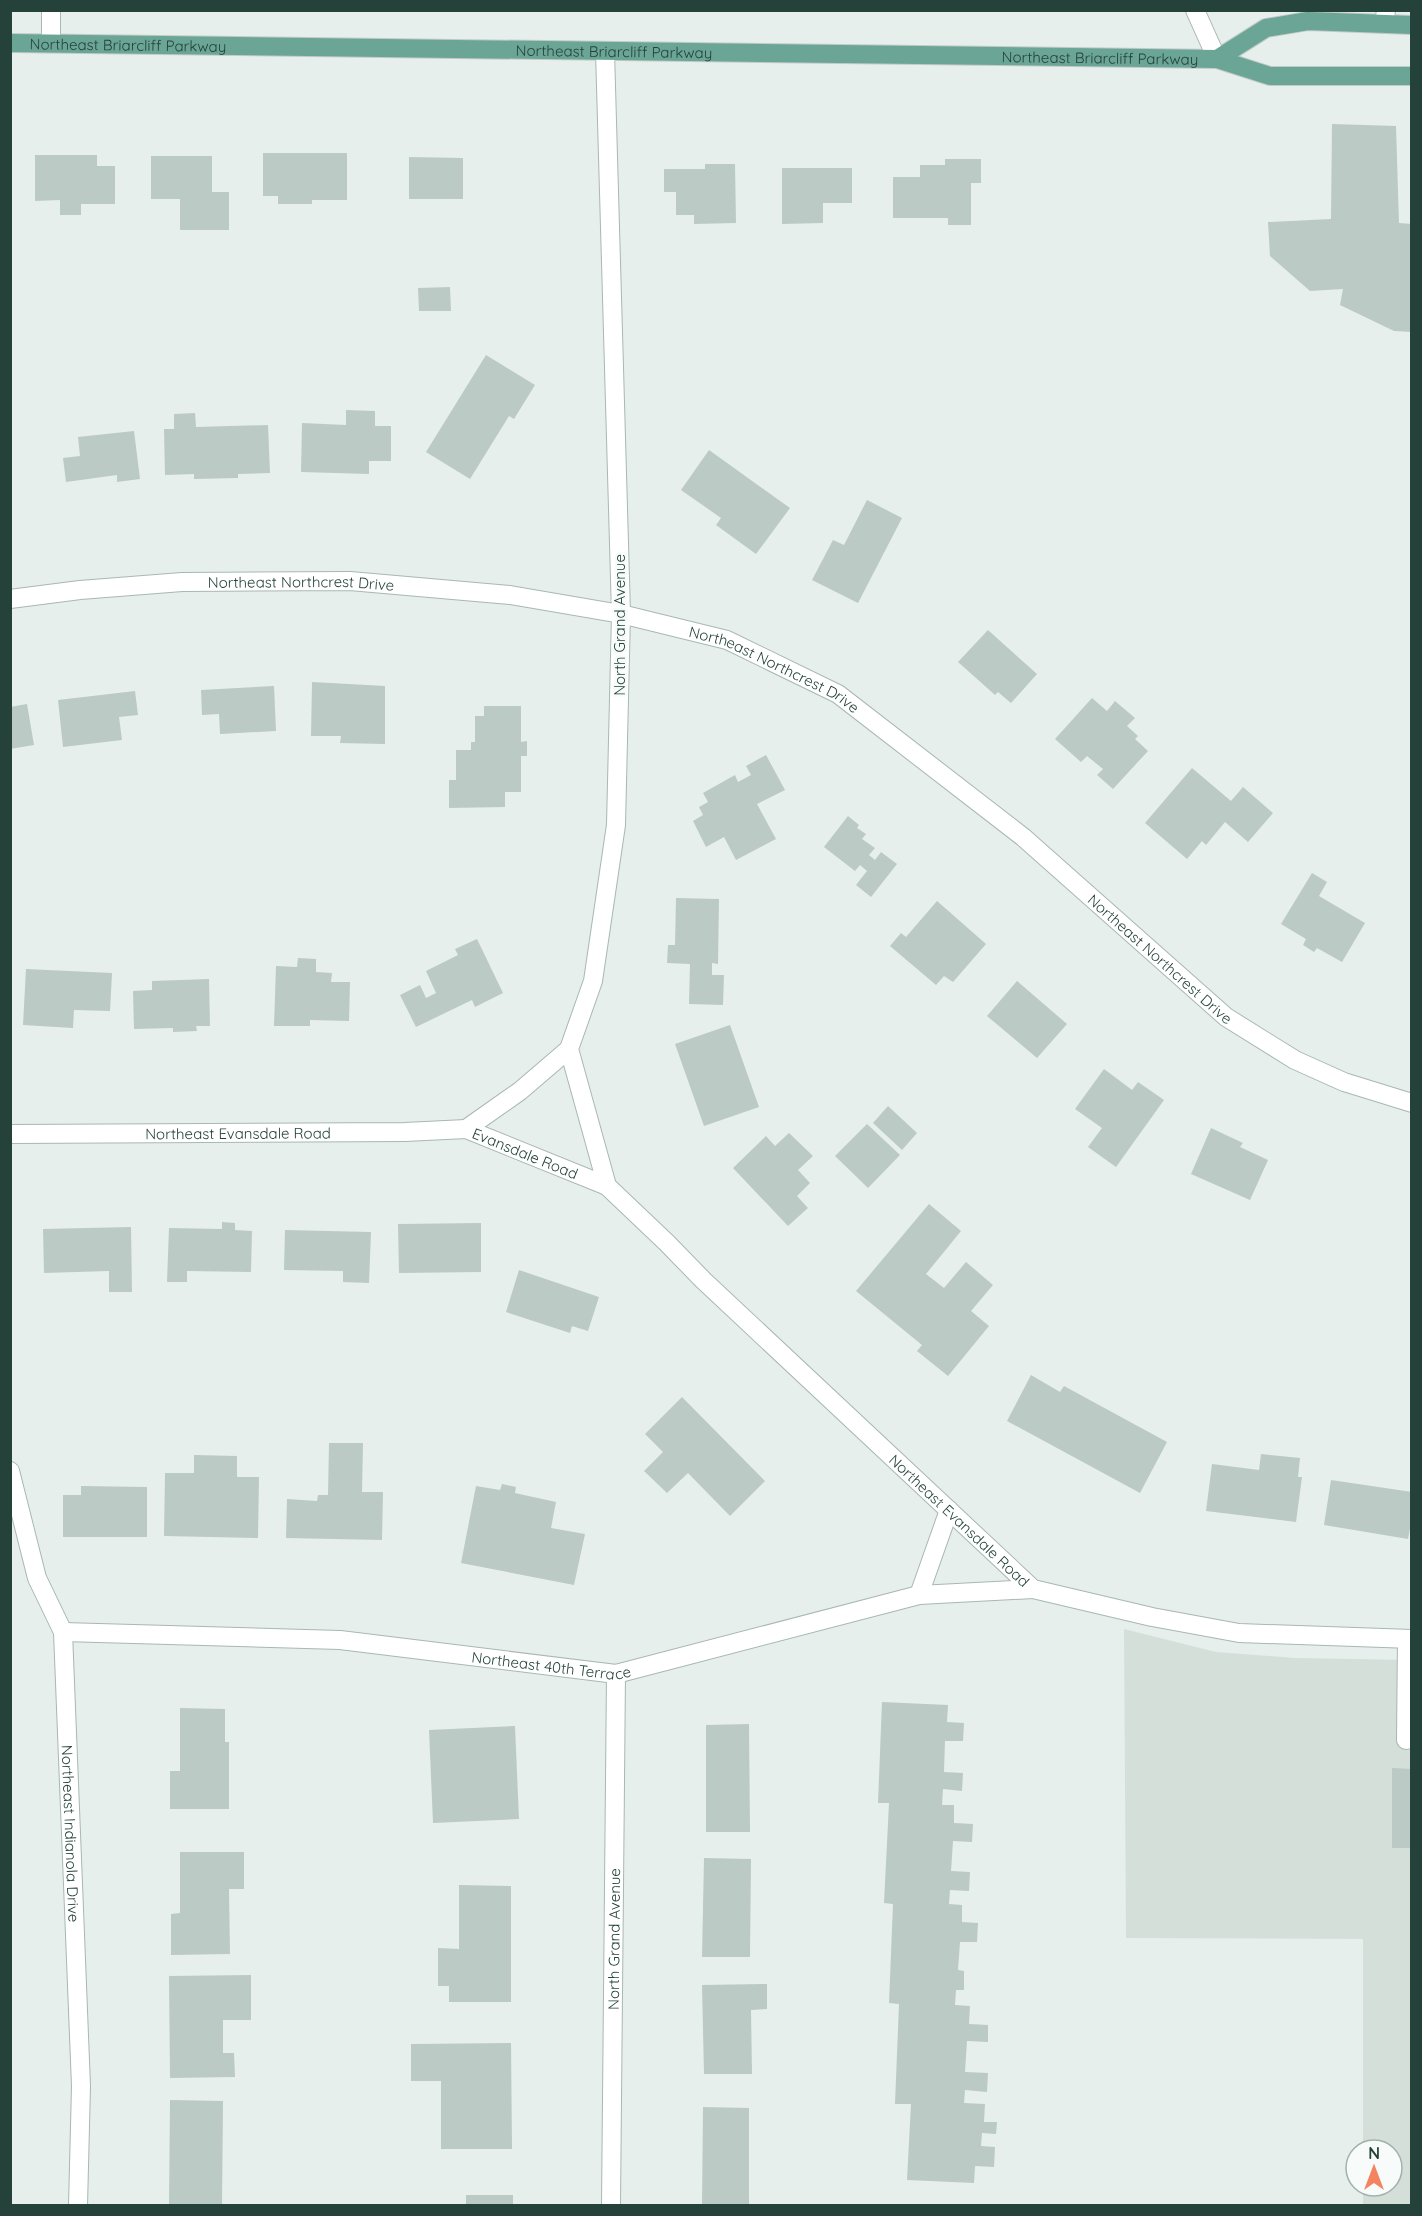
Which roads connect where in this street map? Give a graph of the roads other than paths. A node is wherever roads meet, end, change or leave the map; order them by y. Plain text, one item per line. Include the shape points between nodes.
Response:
1 (51, 10) edge
2 (1195, 10) edge
3 (1385, 17) edge
4 (1412, 25) edge
5 (51, 42) junction
6 (10, 43) edge
7 (605, 51) junction
8 (1217, 59) junction
9 (1412, 76) edge
10 (10, 598) edge
11 (621, 614) junction
12 (569, 1049) junction
13 (1412, 1103) edge
14 (466, 1129) junction
15 (10, 1134) edge
16 (607, 1186) junction
17 (10, 1472) edge
18 (948, 1510) junction
19 (1033, 1589) junction
20 (920, 1595) junction
21 (63, 1632) junction
22 (1409, 1639) edge
23 (616, 1674) junction
24 (1406, 1740) dead end
25 (78, 2205) edge
26 (611, 2205) edge

1 - 5 street
2 - 8 street
3 - 4 main road, Northeast Briarcliff Parkway
3 - 8 main road, Northeast Briarcliff Parkway via 1308,21 1266,28
5 - 6 main road, Northeast Briarcliff Parkway
5 - 7 main road, Northeast Briarcliff Parkway
7 - 8 main road, Northeast Briarcliff Parkway
7 - 11 street, North Grand Avenue
8 - 9 main road, Northeast Briarcliff Parkway via 1270,75
10 - 11 street, Northeast Northcrest Drive via 182,582 350,581 510,595
11 - 12 street, North Grand Avenue via 616,825 593,981
11 - 13 street, Northeast Northcrest Drive via 727,640 838,694 1023,837 1226,1017 1295,1060 1344,1082
12 - 14 street, Evansdale Road via 520,1091
12 - 16 street
14 - 15 street, Northeast Evansdale Road
14 - 16 street, Evansdale Road
16 - 18 street, Northeast Evansdale Road
17 - 21 street, Northeast Indianola Drive via 37,1578
18 - 19 street, Northeast Evansdale Road
18 - 20 street
19 - 20 street, Northeast 40th Terrace
19 - 22 street, Northeast Evansdale Road via 1239,1633
20 - 23 street, Northeast 40th Terrace
21 - 23 street, Northeast 40th Terrace via 340,1640
21 - 25 street, Northeast Indianola Drive via 81,2086
22 - 24 street
23 - 26 street, North Grand Avenue

